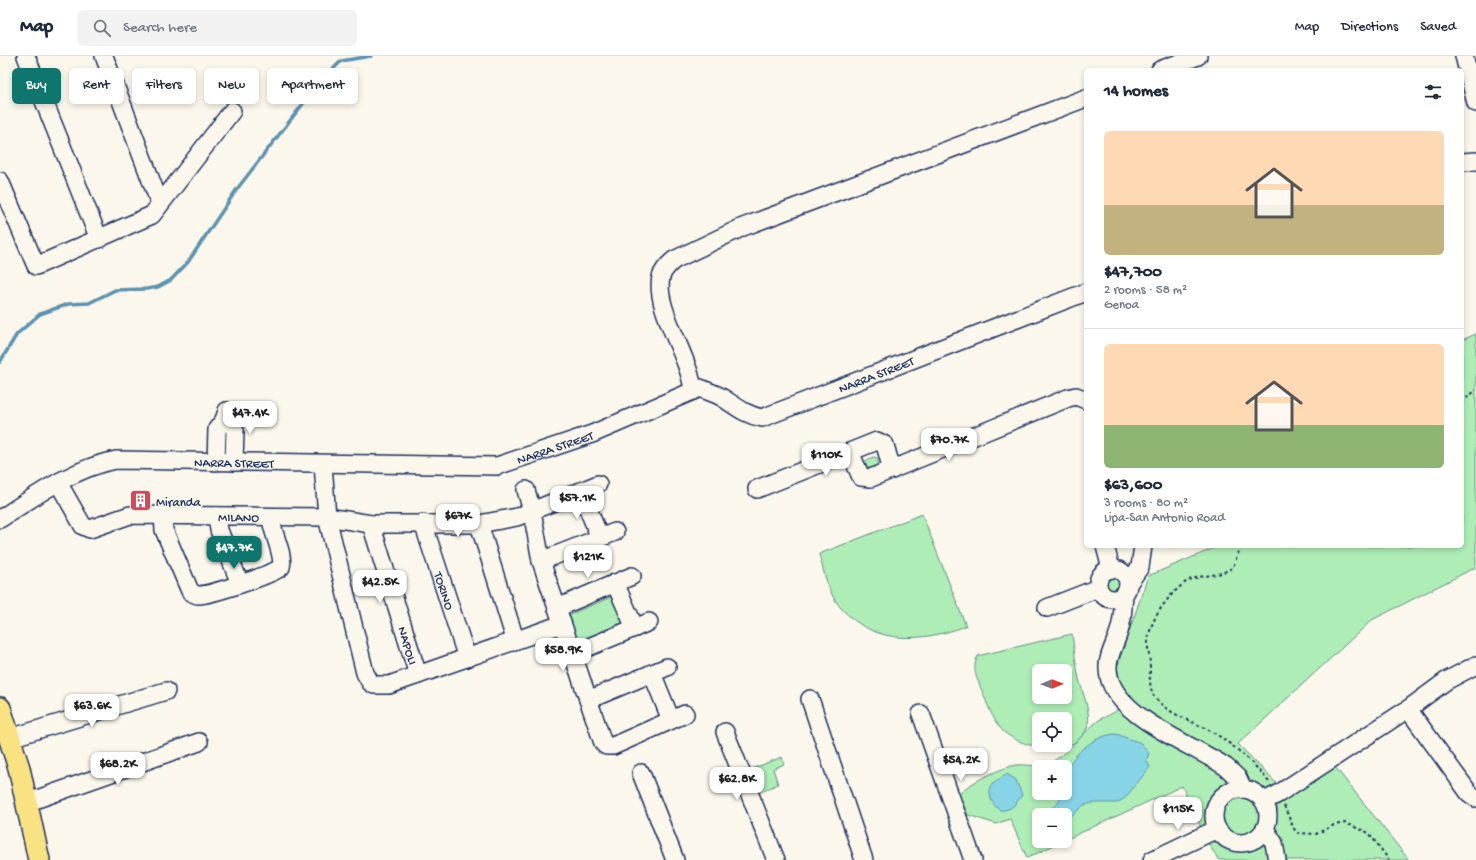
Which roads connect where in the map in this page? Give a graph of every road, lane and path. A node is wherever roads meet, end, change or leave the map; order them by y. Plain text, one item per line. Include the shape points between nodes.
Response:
1 (26, 56) edge
2 (104, 56) edge
3 (1198, 56) edge
4 (1464, 56) edge
5 (1165, 68) edge
6 (1084, 99) edge
7 (1476, 103) edge
8 (232, 111) dead end
9 (1476, 161) edge
10 (1464, 162) edge
11 (0, 181) edge
12 (160, 204) junction
13 (99, 239) junction
14 (1084, 293) edge
15 (1476, 390) edge
16 (692, 391) junction
17 (1084, 399) edge
18 (1464, 400) edge
19 (850, 452) junction
20 (216, 462) junction
21 (234, 462) junction
22 (323, 464) junction
23 (892, 470) junction
24 (59, 484) junction
25 (598, 484) dead end
26 (757, 489) dead end
27 (526, 490) dead end
28 (581, 492) junction
29 (532, 511) junction
30 (163, 516) junction
31 (217, 516) junction
32 (271, 517) junction
33 (327, 517) junction
34 (0, 519) edge
35 (423, 523) junction
36 (371, 524) junction
37 (479, 524) junction
38 (1106, 548) edge
39 (1142, 548) edge
40 (1240, 548) edge
41 (541, 561) junction
42 (1111, 568) junction
43 (632, 576) dead end
44 (615, 583) junction
45 (240, 584) junction
46 (1098, 588) junction
47 (1126, 589) junction
48 (1047, 608) dead end
49 (559, 616) junction
50 (515, 640) junction
51 (572, 654) junction
52 (467, 658) junction
53 (1476, 665) edge
54 (418, 675) junction
55 (166, 691) dead end
56 (810, 698) dead end
57 (588, 700) junction
58 (0, 708) edge
59 (1408, 709) junction
60 (921, 714) dead end
61 (725, 732) dead end
62 (10, 738) junction
63 (199, 742) dead end
64 (641, 773) dead end
65 (1243, 789) junction
66 (1271, 798) junction
67 (1476, 798) edge
68 (26, 803) junction
69 (1217, 829) junction
70 (1265, 829) junction
71 (39, 860) edge
72 (675, 860) edge
73 (776, 860) edge
74 (864, 860) edge
75 (973, 860) edge
76 (1152, 860) edge
77 (1278, 860) edge
78 (1389, 860) edge

1 - 13 street
2 - 12 street
3 - 5 street
4 - 7 street
6 - 16 street via 756,222 674,260 662,275 662,301 688,367
8 - 12 street
9 - 10 street
11 - 13 street via 36,266
12 - 13 street via 149,217
14 - 16 street, NARRA STREET via 762,418 750,416 722,397 700,388
15 - 18 path
16 - 22 street, NARRA STREET via 592,434 498,466
17 - 23 street via 1076,396 1068,398
19 - 23 street via 860,477 870,478
19 - 23 street via 877,441 881,442 885,445
19 - 26 street
20 - 21 street, NARRA STREET
20 - 21 street via 217,429 227,411 235,431
20 - 24 street, NARRA STREET via 116,460 90,466
21 - 22 street, NARRA STREET
22 - 33 street
24 - 30 street, MILANO via 86,528 130,515
24 - 34 street, NARRA STREET
25 - 28 street, MILANO
27 - 29 street
28 - 29 street, MILANO
28 - 41 street via 607,535
29 - 37 street, MILANO via 517,517
29 - 41 street
30 - 31 street, MILANO
30 - 45 street via 164,530 190,591 196,595 203,595
31 - 32 street, MILANO
31 - 45 street via 219,530
32 - 33 street, MILANO
32 - 45 street via 282,567
33 - 36 street, MILANO
33 - 54 street via 365,673 370,682 381,686
35 - 36 street, MILANO
35 - 37 street, MILANO
35 - 52 street, TORINO
36 - 54 street, NAPOLI
37 - 50 street
38 - 42 street
39 - 47 street via 1140,567
40 - 66 path via 1233,567 1222,573 1194,577 1162,607 1155,618 1148,639 1150,686 1160,703 1233,746 1264,776
41 - 49 street
42 - 46 street via 1100,575
42 - 47 street via 1124,573
43 - 44 street
44 - 49 street
44 - 51 street via 642,625
46 - 47 street via 1108,599 1119,598
46 - 48 street
47 - 65 street via 1120,628 1108,664 1111,684 1136,715 1211,756 1238,778
49 - 50 street
49 - 51 street
50 - 52 street
51 - 57 street
52 - 54 street
53 - 59 street via 1446,681
55 - 62 street
56 - 74 street
57 - 57 street via 660,670 678,717 614,746 606,746
58 - 62 main road
59 - 66 street
59 - 67 street via 1469,793
60 - 75 street
61 - 73 street
62 - 68 main road
63 - 68 street
64 - 72 street
65 - 66 street
65 - 69 street via 1231,791 1217,803 1214,811
66 - 70 street
66 - 78 path via 1298,833 1316,834 1334,825 1345,823 1369,833
68 - 71 main road
69 - 70 street via 1230,842 1239,844 1256,839
69 - 76 street
70 - 77 street via 1274,843

